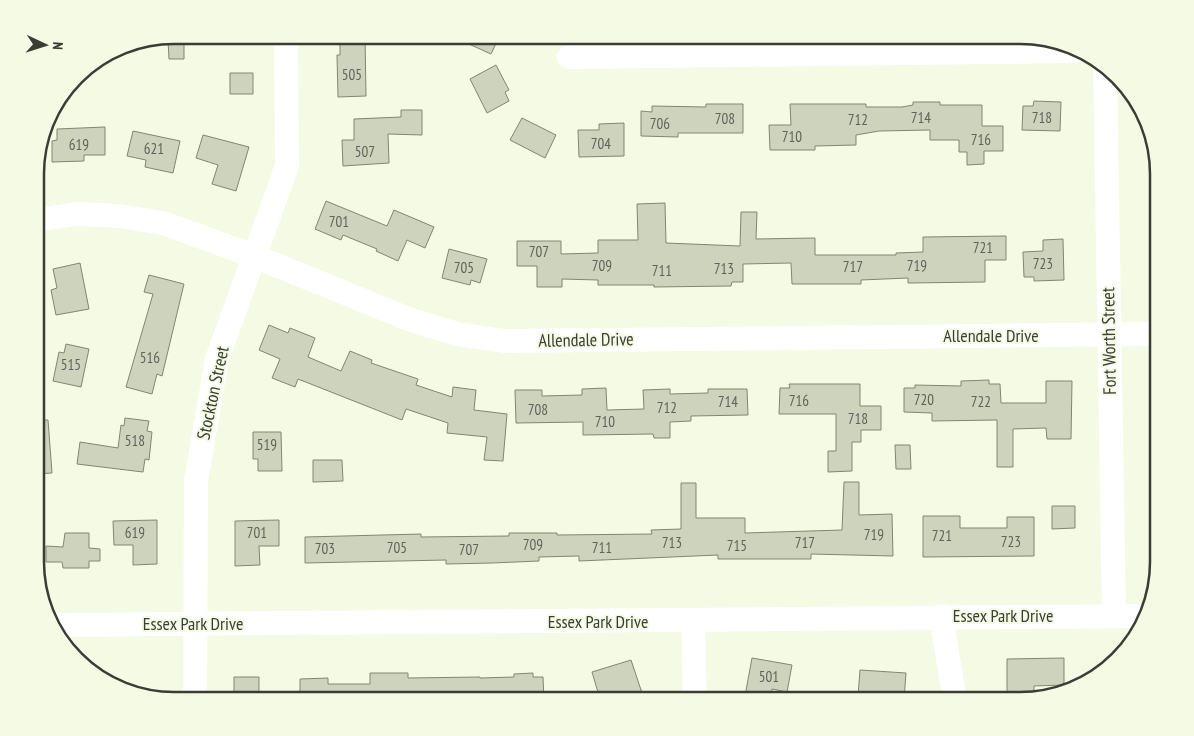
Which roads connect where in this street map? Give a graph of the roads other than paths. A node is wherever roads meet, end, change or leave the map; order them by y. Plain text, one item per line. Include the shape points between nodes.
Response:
1 (286, 44) edge
2 (1062, 51) edge
3 (569, 57) dead end
4 (1105, 75) edge
5 (44, 219) edge
6 (254, 256) junction
7 (1150, 334) edge
8 (1109, 335) junction
9 (942, 616) junction
10 (1114, 616) junction
11 (1138, 616) edge
12 (693, 621) junction
13 (194, 624) junction
14 (60, 625) edge
15 (195, 692) edge
16 (695, 692) edge
17 (954, 692) edge

1 - 6 street, Stockton Street via 287,166
2 - 3 street
4 - 8 street, Fort Worth Street
5 - 6 street, Allendale Drive via 77,214 154,221
6 - 8 street, Allendale Drive via 411,320 457,334 504,341
6 - 13 street, Stockton Street via 217,359 196,481
7 - 8 street, Allendale Drive
8 - 10 street, Fort Worth Street
9 - 10 street, Essex Park Drive
9 - 12 street, Essex Park Drive
9 - 17 street
10 - 11 street, Essex Park Drive
12 - 13 street, Essex Park Drive
12 - 16 street
13 - 14 street, Essex Park Drive
13 - 15 street, Stockton Street

